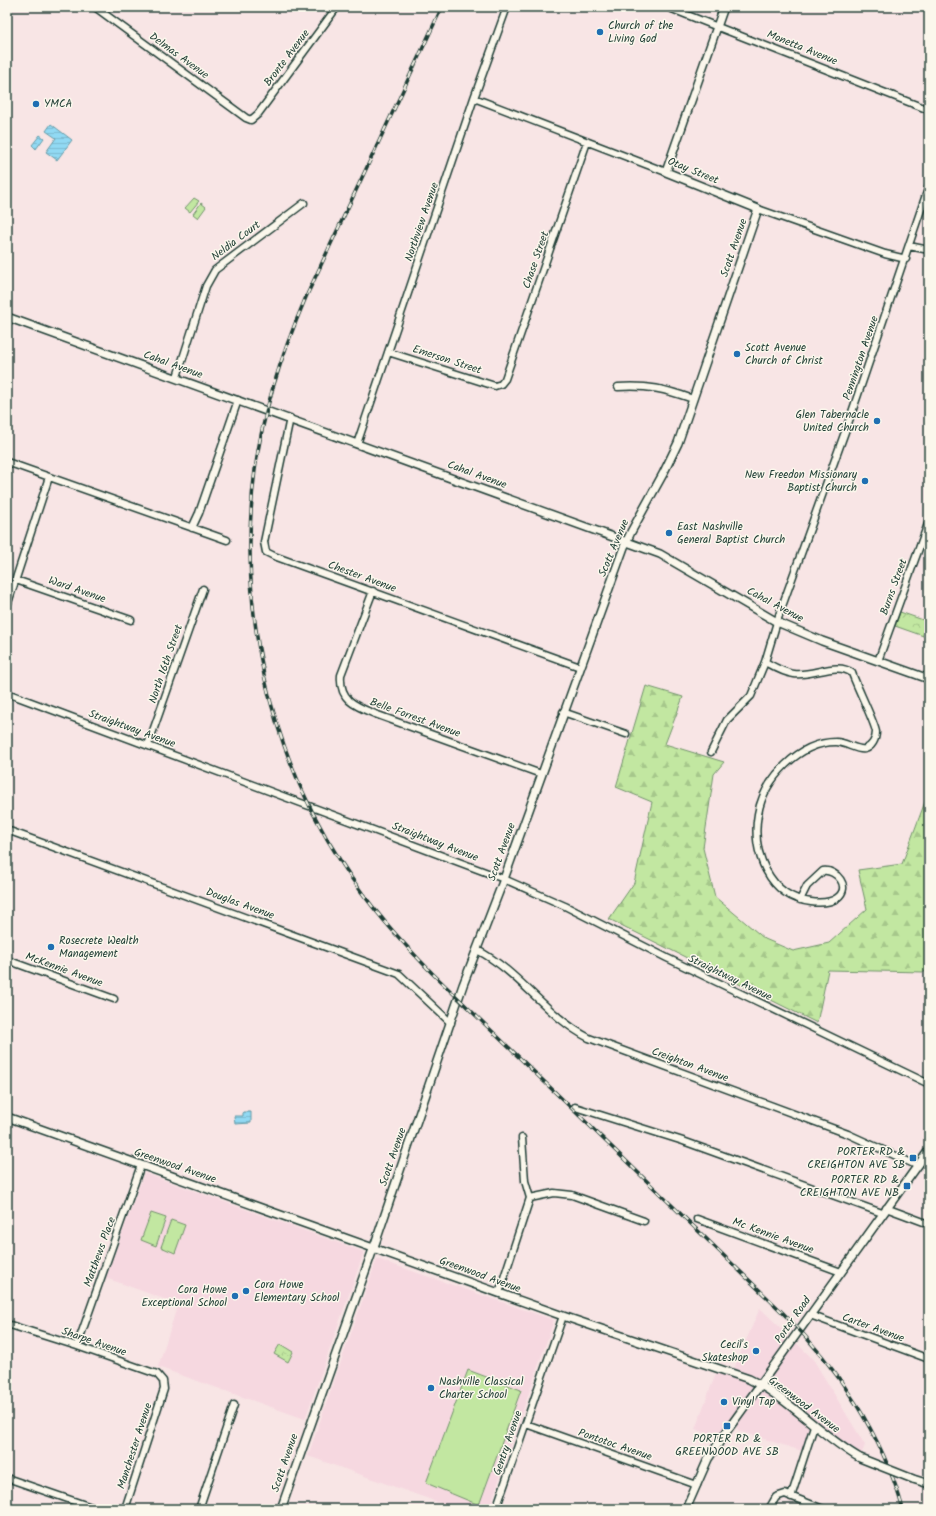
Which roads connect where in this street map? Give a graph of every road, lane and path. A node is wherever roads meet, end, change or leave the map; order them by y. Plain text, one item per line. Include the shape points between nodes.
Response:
1 (96, 7) edge
2 (338, 7) edge
3 (507, 7) edge
4 (667, 7) edge
5 (724, 7) edge
6 (718, 26) junction
7 (474, 98) junction
8 (929, 110) edge
9 (251, 120) joint
10 (587, 142) junction
11 (666, 172) junction
12 (929, 186) edge
13 (304, 203) dead end
14 (758, 209) junction
15 (909, 246) junction
16 (929, 250) edge
17 (906, 259) junction
18 (7, 317) edge
19 (388, 352) junction
20 (177, 377) junction
21 (501, 384) joint
22 (618, 386) dead end
23 (238, 400) junction
24 (693, 400) junction
25 (290, 418) junction
26 (357, 444) junction
27 (7, 462) edge
28 (49, 477) junction
29 (929, 521) edge
30 (192, 528) junction
31 (227, 540) dead end
32 (626, 540) junction
33 (16, 580) junction
34 (203, 588) dead end
35 (373, 591) junction
36 (7, 606) edge
37 (131, 620) dead end
38 (777, 622) junction
39 (878, 661) junction
40 (765, 662) junction
41 (580, 667) junction
42 (929, 679) edge
43 (7, 693) edge
44 (563, 712) junction
45 (626, 734) dead end
46 (148, 745) junction
47 (711, 752) dead end
48 (541, 774) junction
49 (7, 830) edge
50 (504, 879) junction
51 (800, 900) junction
52 (477, 950) junction
53 (7, 960) edge
54 (114, 999) dead end
55 (451, 1023) junction
56 (929, 1084) edge
57 (575, 1107) dead end
58 (7, 1117) edge
59 (522, 1138) dead end
60 (929, 1150) edge
61 (141, 1165) junction
62 (916, 1165) junction
63 (530, 1198) junction
64 (884, 1211) junction
65 (697, 1219) dead end
66 (644, 1221) dead end
67 (929, 1224) edge
68 (373, 1248) junction
69 (841, 1272) junction
70 (498, 1293) junction
71 (810, 1315) junction
72 (563, 1316) junction
73 (7, 1324) edge
74 (77, 1346) junction
75 (929, 1359) edge
76 (761, 1385) junction
77 (164, 1389) joint
78 (234, 1405) dead end
79 (526, 1424) junction
80 (814, 1426) junction
81 (7, 1478) edge
82 (697, 1484) junction
83 (929, 1484) edge
84 (792, 1497) junction
85 (97, 1509) edge
86 (125, 1509) edge
87 (199, 1509) edge
88 (281, 1509) edge
89 (496, 1509) edge
90 (686, 1509) edge
91 (769, 1509) edge
92 (823, 1509) edge

1 - 9 street, Delmas Avenue
2 - 9 street, Bronte Avenue
3 - 7 street, Northview Avenue
4 - 6 street, Monetta Avenue
5 - 6 street
6 - 8 street, Monetta Avenue
6 - 11 street
7 - 10 street, Otay Street
7 - 19 street, Northview Avenue
10 - 11 street, Otay Street
10 - 21 street, Chase Street via 505,380
11 - 14 street, Otay Street
12 - 15 street, Pennington Avenue
13 - 20 street, Neldia Court via 215,270 206,286
14 - 17 street, Otay Street
14 - 24 street, Scott Avenue
15 - 16 street
15 - 17 street, Pennington Avenue
17 - 38 street, Pennington Avenue
18 - 20 street, Cahal Avenue
19 - 21 street, Emerson Street via 495,386
19 - 26 street, Northview Avenue
20 - 23 street, Cahal Avenue
22 - 24 street via 643,386 670,391
23 - 25 street, Cahal Avenue
23 - 30 street
24 - 32 street, Scott Avenue via 666,469
25 - 26 street, Cahal Avenue
25 - 35 street, Chester Avenue via 264,542 266,552
26 - 32 street, Cahal Avenue
27 - 28 street
28 - 30 street
28 - 33 street
29 - 39 street, Burns Street
30 - 31 street
32 - 38 street, Cahal Avenue via 679,564
32 - 41 street, Scott Avenue
33 - 36 street
33 - 37 street, Ward Avenue
34 - 46 street, North 16th Street
35 - 41 street, Chester Avenue
35 - 48 street, Belle Forrest Avenue via 341,675 340,685 343,694 359,708
38 - 39 street, Cahal Avenue
38 - 40 street, Pennington Avenue
39 - 42 street, Cahal Avenue
40 - 47 street, Pennington Avenue via 751,696 727,720
40 - 51 street via 793,674 806,675 839,668 846,669 852,674 876,731 873,744 867,748 861,749 835,742 803,752 779,771 769,783 762,798 756,828 760,855 773,881 783,891
41 - 44 street, Scott Avenue
43 - 46 street, Straightway Avenue
44 - 45 street
44 - 48 street, Scott Avenue
46 - 50 street, Straightway Avenue
48 - 50 street, Scott Avenue
49 - 55 street, Douglas Avenue via 399,974
50 - 52 street, Scott Avenue
50 - 56 street, Straightway Avenue via 565,906
51 - 51 street via 816,902 836,898 842,893 840,878 829,870 823,871 807,886
52 - 55 street, Scott Avenue
52 - 62 street, Creighton Avenue via 494,959 573,1030 589,1038 848,1134
53 - 54 street, McKennie Avenue
55 - 68 street, Scott Avenue
57 - 64 street via 683,1141
58 - 61 street, Greenwood Avenue
59 - 63 street via 525,1181
60 - 62 street, Porter Road
61 - 68 street, Greenwood Avenue
61 - 74 street, Matthews Place
62 - 64 street, Porter Road
63 - 66 street via 554,1193 572,1195
63 - 70 street
64 - 67 street
64 - 69 street, Porter Road
65 - 69 street, Mc Kennie Avenue
68 - 70 street, Greenwood Avenue
68 - 88 street, Scott Avenue
69 - 71 street, Porter Road
70 - 72 street, Greenwood Avenue
71 - 75 street, Carter Avenue
71 - 76 street, Porter Road
72 - 76 street, Greenwood Avenue
72 - 79 street, Gentry Avenue
73 - 74 street, Sharpe Avenue
74 - 77 street, Sharpe Avenue via 157,1374 163,1381
76 - 80 street, Greenwood Avenue
76 - 82 street, Porter Road via 708,1459
77 - 86 street, Manchester Avenue
78 - 87 street
79 - 82 street, Pontotoc Avenue
79 - 89 street, Gentry Avenue
80 - 83 street, Greenwood Avenue, bridge via 860,1458
80 - 84 street
81 - 85 street
82 - 90 street, Porter Road
84 - 91 street via 785,1494 776,1497
84 - 92 street

